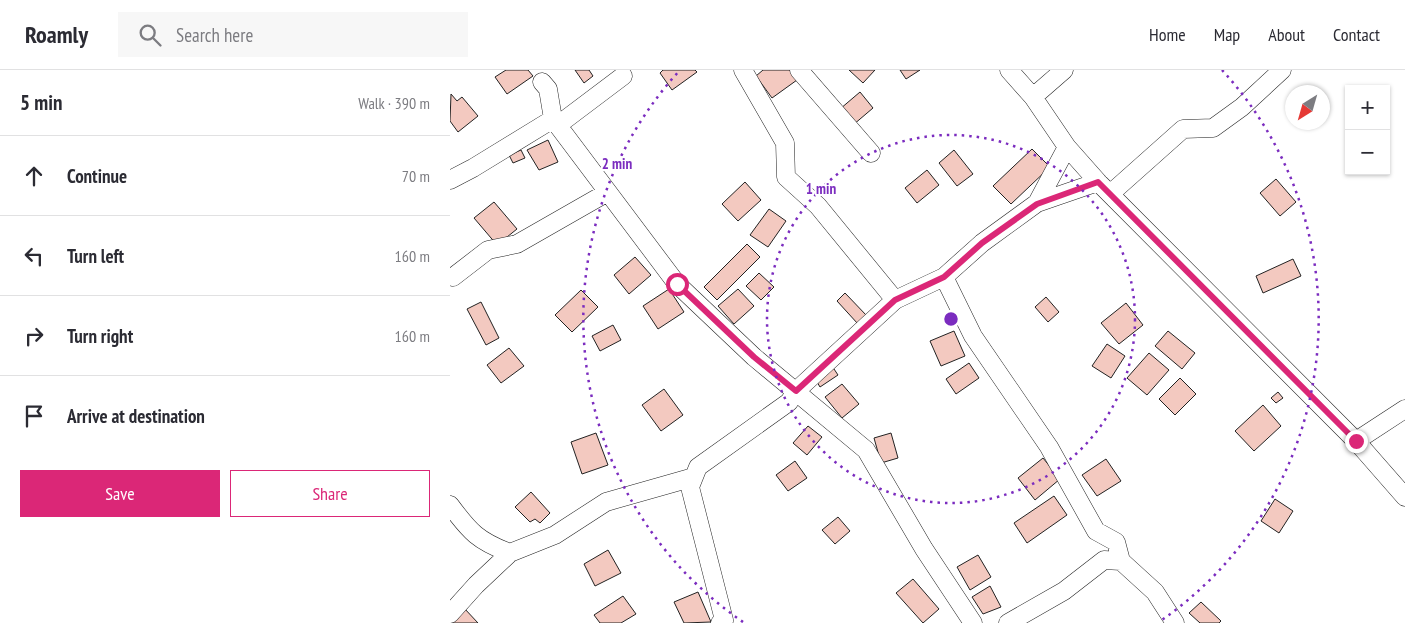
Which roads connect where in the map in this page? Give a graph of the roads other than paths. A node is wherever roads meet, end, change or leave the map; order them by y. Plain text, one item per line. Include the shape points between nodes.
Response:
1 (743, 70) edge
2 (799, 70) edge
3 (1009, 70) edge
4 (1064, 70) edge
5 (1282, 70) edge
6 (624, 76) dead end
7 (542, 82) dead end
8 (1033, 96) junction
9 (555, 122) junction
10 (1067, 147) junction
11 (871, 153) dead end
12 (450, 180) edge
13 (1104, 188) junction
14 (608, 192) junction
15 (1037, 204) junction
16 (452, 277) dead end
17 (944, 277) junction
18 (895, 300) junction
19 (796, 391) junction
20 (1405, 410) edge
21 (1356, 441) junction
22 (694, 477) junction
23 (1405, 498) edge
24 (450, 505) edge
25 (510, 553) junction
26 (1112, 561) junction
27 (450, 614) edge
28 (721, 623) edge
29 (973, 623) edge
30 (1008, 623) edge
31 (1175, 623) edge

1 - 18 street via 785,143 786,177 818,206
2 - 11 street
3 - 8 street
4 - 8 street
5 - 13 street via 1242,107 1212,128 1183,129
6 - 9 street
7 - 9 street via 548,89
8 - 10 street
9 - 12 street
9 - 14 street
10 - 13 street
10 - 15 street
13 - 15 street
13 - 21 street
14 - 16 street via 517,244 488,250
14 - 19 street via 677,284 754,357
15 - 17 street via 982,243
17 - 18 street
17 - 26 street via 973,336 1049,447 1096,531 1116,542
18 - 19 street
19 - 22 street via 789,402 698,467
19 - 29 street via 866,450 924,550
20 - 21 street
21 - 23 street
22 - 25 street via 606,502 555,535
22 - 28 street via 690,487 724,620
24 - 25 street via 466,527 485,544
25 - 27 street
26 - 30 street
26 - 31 street via 1156,592

